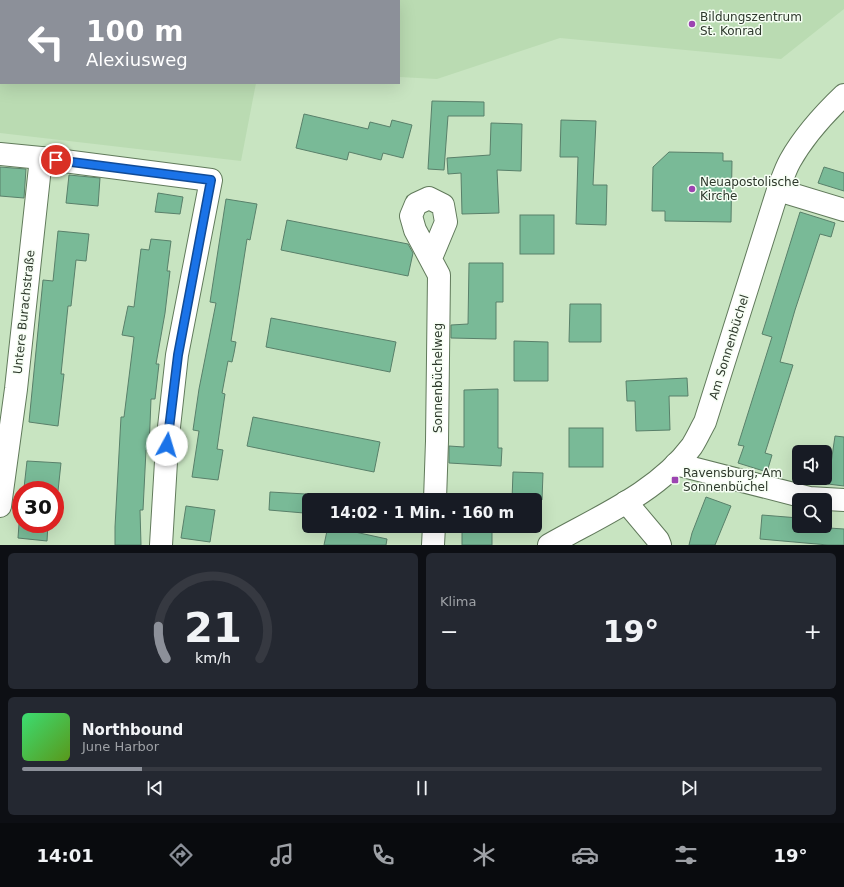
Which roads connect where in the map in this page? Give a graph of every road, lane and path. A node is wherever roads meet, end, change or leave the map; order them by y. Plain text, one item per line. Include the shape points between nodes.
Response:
1 (844, 95) edge
2 (0, 154) edge
3 (41, 158) junction
4 (778, 190) junction
5 (844, 210) edge
6 (431, 258) dead end
7 (676, 464) junction
8 (435, 493) edge
9 (844, 500) edge
10 (626, 502) junction
11 (0, 506) edge
12 (434, 533) edge
13 (161, 545) edge
14 (433, 545) edge
15 (549, 545) edge
16 (660, 545) edge

1 - 4 street, Am Sonnenbüchel via 801,143
2 - 3 street
3 - 11 street, Untere Burachstraße via 16,389
3 - 13 street via 211,180 178,355 167,445
4 - 5 street
4 - 7 street, Am Sonnenbüchel via 705,422 692,445
6 - 8 street, Sonnenbüchelweg via 439,275
7 - 9 street via 809,498
7 - 10 street, Am Sonnenbüchel via 652,485
10 - 15 street, Am Sonnenbüchel
10 - 16 street
12 - 14 street

